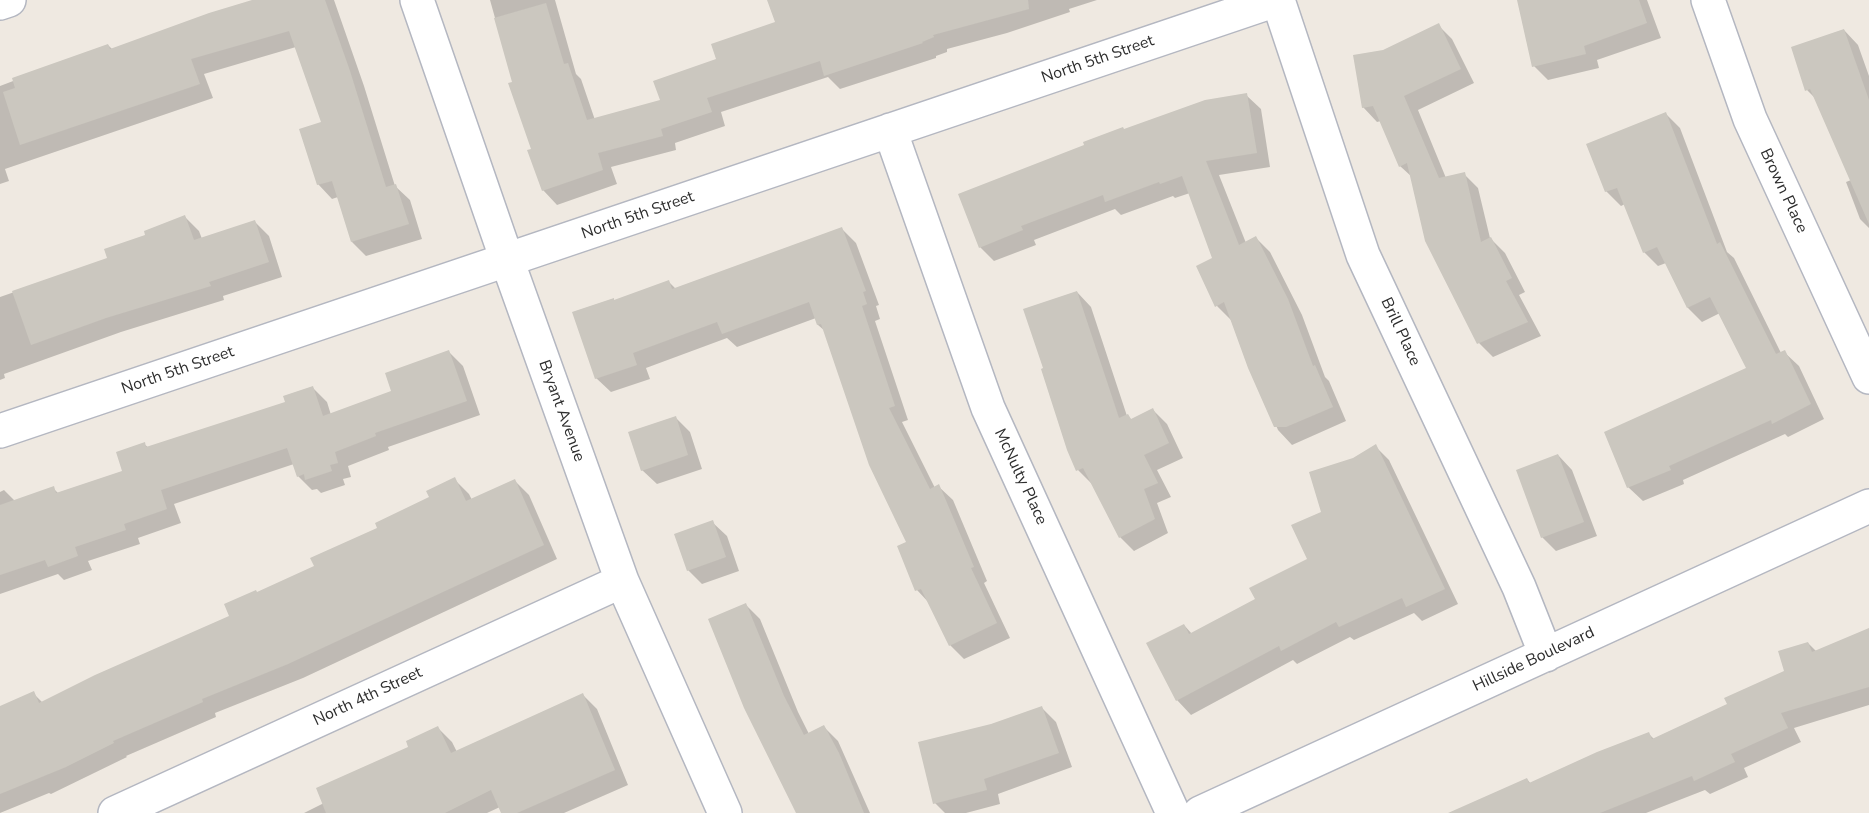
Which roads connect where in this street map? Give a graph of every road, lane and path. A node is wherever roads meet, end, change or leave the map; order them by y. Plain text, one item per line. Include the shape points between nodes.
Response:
1 (9, 0) edge
2 (417, 0) edge
3 (1277, 0) edge
4 (1708, 0) edge
5 (0, 3) edge
6 (890, 130) junction
7 (507, 260) junction
8 (1869, 377) edge
9 (0, 431) edge
10 (1869, 506) edge
11 (622, 581) junction
12 (1546, 655) junction
13 (115, 813) edge
14 (725, 813) edge
15 (1173, 813) edge
16 (1200, 813) edge

1 - 5 street
2 - 7 street, Bryant Avenue
3 - 6 street, North 5th Street
3 - 12 street, Brill Place via 1363,255 1520,587
4 - 8 street, Brown Place via 1750,119
6 - 7 street, North 5th Street
6 - 15 street, McNulty Place via 988,408
7 - 9 street, North 5th Street
7 - 11 street, Bryant Avenue
10 - 12 street, Hillside Boulevard
11 - 13 street, North 4th Street
11 - 14 street, Bryant Avenue
12 - 16 street, Hillside Boulevard

